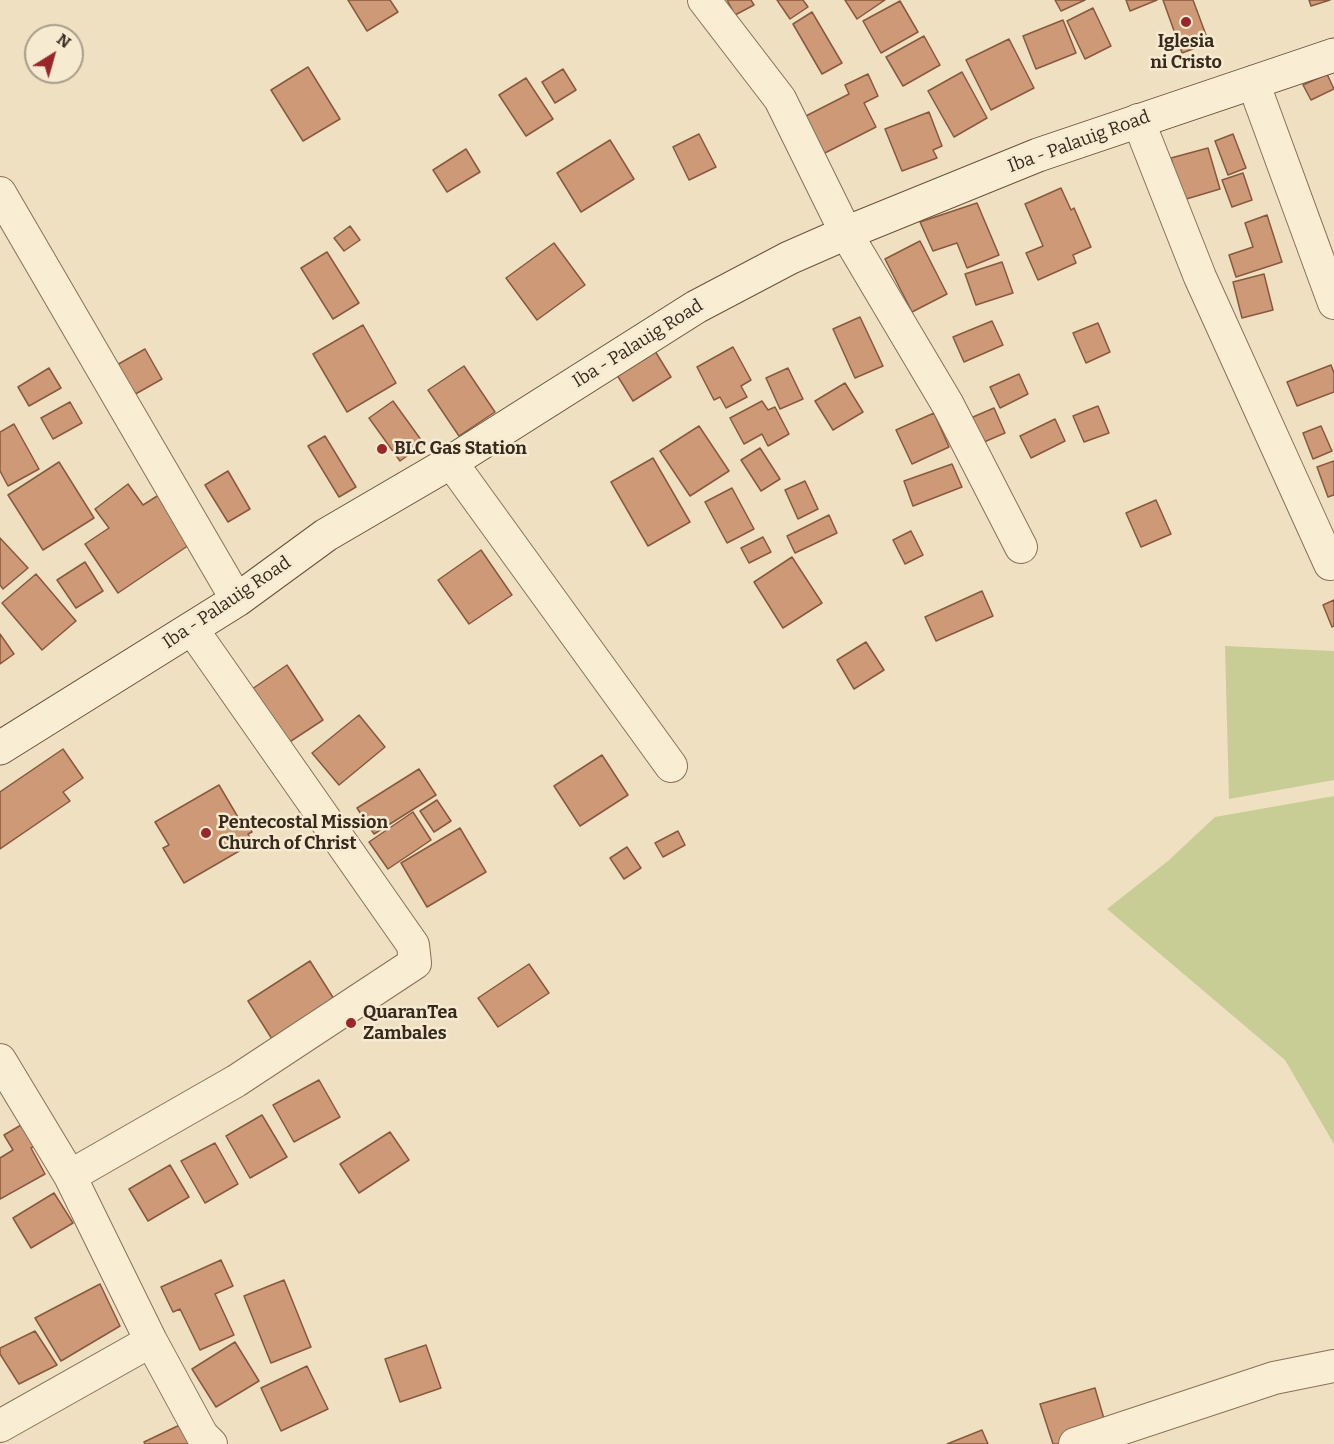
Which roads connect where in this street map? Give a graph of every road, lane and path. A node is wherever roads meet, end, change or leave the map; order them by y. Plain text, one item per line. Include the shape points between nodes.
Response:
1 (704, 0) edge
2 (1334, 55) edge
3 (1252, 82) junction
4 (1138, 120) junction
5 (0, 193) edge
6 (846, 232) junction
7 (1334, 303) edge
8 (451, 462) junction
9 (1021, 547) dead end
10 (1330, 564) dead end
11 (237, 600) junction
12 (192, 629) junction
13 (0, 748) edge
14 (671, 766) dead end
15 (0, 1060) edge
16 (70, 1176) junction
17 (152, 1341) junction
18 (1334, 1366) edge
19 (0, 1426) edge
20 (211, 1444) edge
21 (1075, 1444) edge

1 - 6 street via 780,99
2 - 3 main road, Iba - Palauig Road
3 - 4 main road, Iba - Palauig Road
3 - 7 street
4 - 6 main road, Iba - Palauig Road via 1038,155
4 - 10 street via 1200,278
5 - 11 street
6 - 8 main road, Iba - Palauig Road via 696,307
6 - 9 street via 948,405
8 - 11 main road, Iba - Palauig Road via 326,535
8 - 14 street
11 - 12 main road, Iba - Palauig Road
12 - 13 main road, Iba - Palauig Road
12 - 16 street via 413,945 415,963 236,1081
15 - 16 street
16 - 17 street
17 - 19 street
17 - 20 street via 202,1435
18 - 21 street via 1274,1378

